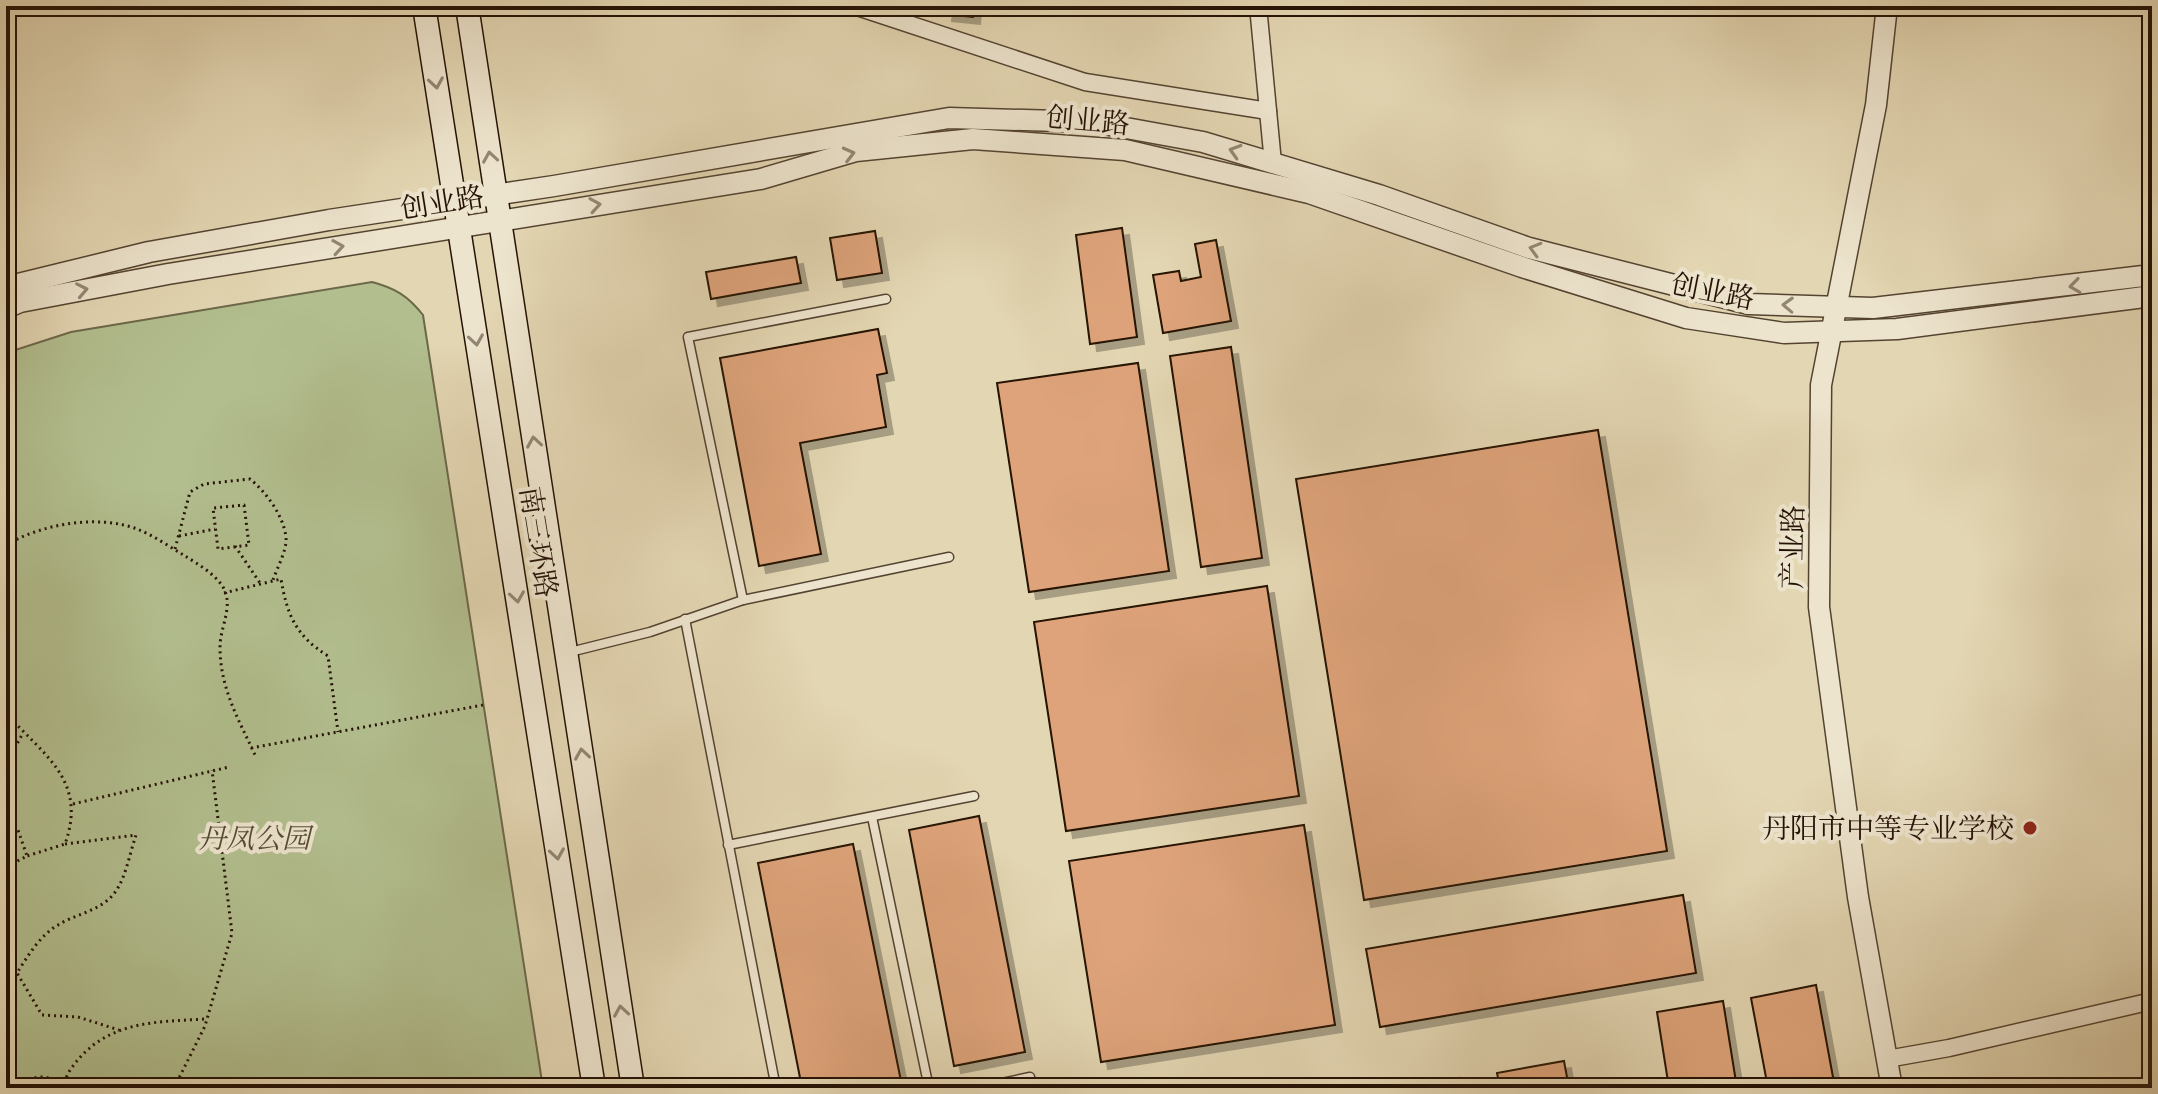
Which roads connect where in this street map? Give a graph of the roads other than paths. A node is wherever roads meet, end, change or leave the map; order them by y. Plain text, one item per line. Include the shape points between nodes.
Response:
1 (424, 6) edge
2 (467, 6) edge
3 (854, 6) edge
4 (1258, 6) edge
5 (1887, 6) edge
6 (1268, 111) junction
7 (1273, 163) junction
8 (496, 195) junction
9 (454, 201) junction
10 (500, 221) junction
11 (459, 228) junction
12 (2152, 275) edge
13 (6, 287) edge
14 (2152, 296) edge
15 (886, 299) dead end
16 (1836, 307) junction
17 (6, 308) edge
18 (1832, 331) junction
19 (949, 557) dead end
20 (743, 600) junction
21 (685, 619) junction
22 (566, 653) junction
23 (974, 796) dead end
24 (872, 817) junction
25 (728, 845) junction
26 (2152, 1001) edge
27 (1887, 1059) junction
28 (1030, 1077) dead end
29 (594, 1088) edge
30 (633, 1088) edge
31 (776, 1088) edge
32 (929, 1088) edge
33 (978, 1088) edge
34 (1892, 1088) edge

1 -> 9 main road, 南三环路
8 -> 2 main road, 南三环路
3 - 6 street via 1085,82
4 - 6 street
5 - 16 street, 产业路 via 1876,105
6 - 7 street
7 -> 8 street, 创业路 via 1203,142 1093,122 949,118
16 -> 7 street, 创业路 via 1749,304 1529,248
8 - 9 street, 创业路
8 - 10 main road, 南三环路
9 - 11 main road, 南三环路
9 - 13 street, 创业路 via 149,252
10 - 11 street, 创业路
10 -> 18 street, 创业路 via 761,179 856,151 973,139 1125,150 1309,193 1686,318 1784,333
22 -> 10 main road, 南三环路
17 -> 11 street, 创业路 via 168,274
11 -> 29 main road, 南三环路
12 -> 16 street, 创业路 via 1873,308
14 - 18 street, 创业路 via 1897,329
15 - 20 lane via 688,337
16 - 18 street, 产业路
18 - 27 street, 产业路 via 1821,385 1819,607 1858,897
19 - 20 lane
20 - 21 lane
21 - 22 lane
21 - 25 lane
30 -> 22 main road, 南三环路
23 - 24 lane
24 - 25 lane
24 - 32 lane
25 - 31 lane
26 - 27 street
27 - 34 street, 产业路
28 - 33 lane

